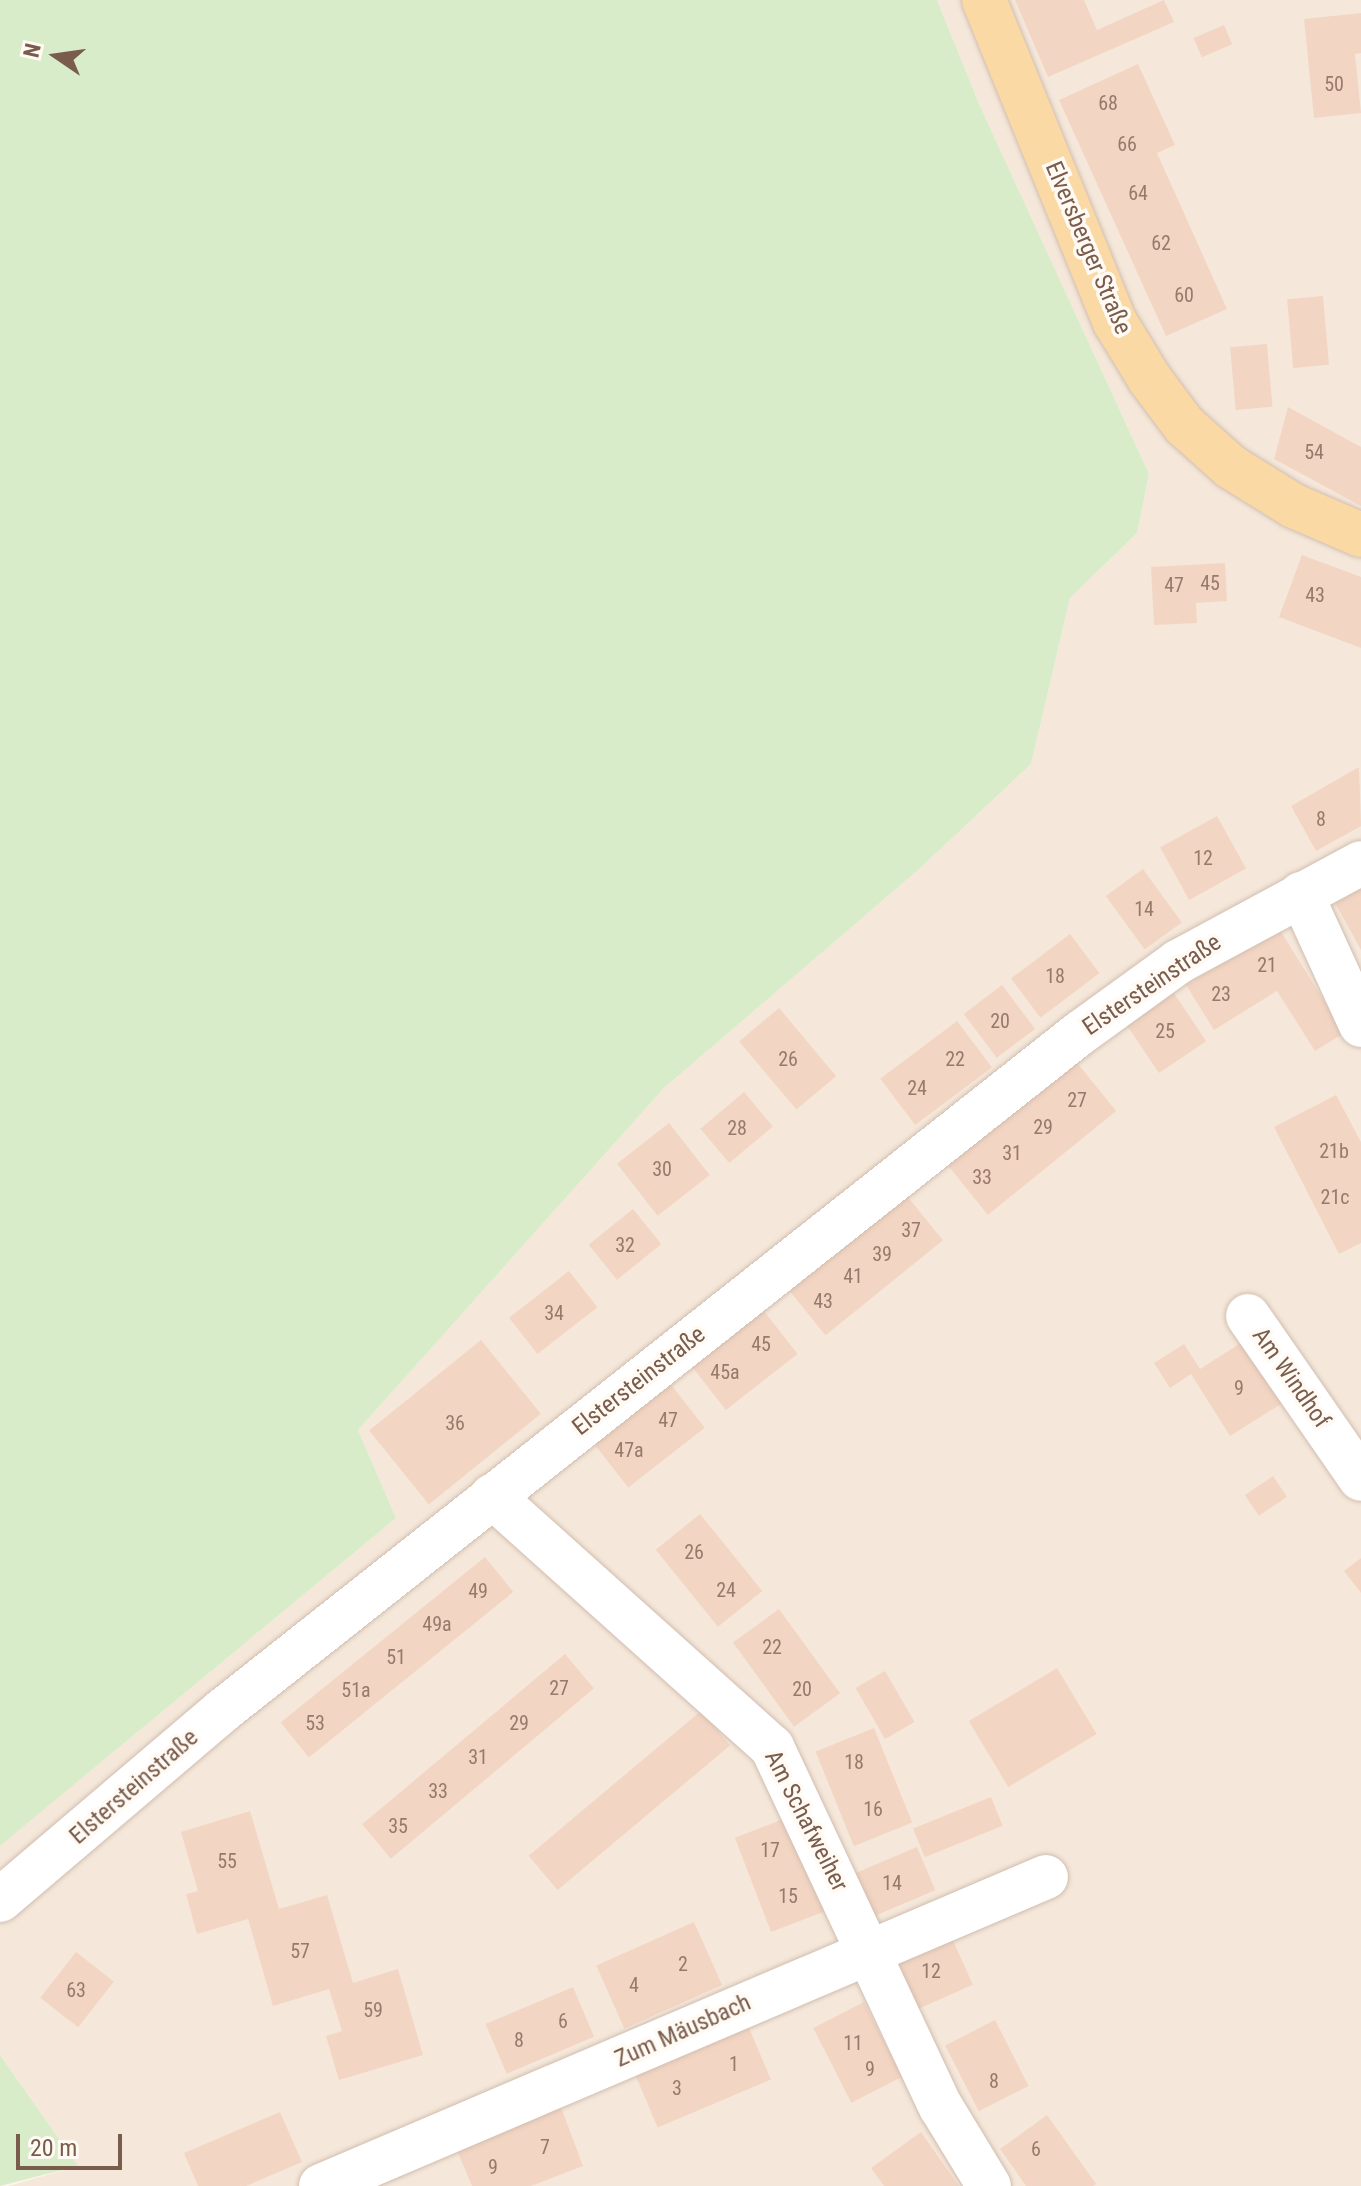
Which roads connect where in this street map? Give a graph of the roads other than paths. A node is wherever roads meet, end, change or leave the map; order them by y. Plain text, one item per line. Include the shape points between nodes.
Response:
1 (984, 0) edge
2 (1361, 535) edge
3 (1361, 863) edge
4 (1301, 894) junction
5 (1361, 1025) edge
6 (1248, 1316) dead end
7 (1361, 1479) edge
8 (492, 1496) junction
9 (1046, 1877) dead end
10 (0, 1900) edge
11 (868, 1950) junction
12 (321, 2186) edge
13 (989, 2186) edge

1 - 2 main road, Elversberger Straße via 1115,322 1149,378 1184,425 1231,467 1294,506
3 - 4 street, Elstersteinstraße
4 - 5 street
4 - 8 street, Elstersteinstraße via 1178,962 1116,1006
6 - 7 street, Am Windhof
8 - 10 street, Elstersteinstraße via 222,1711
8 - 11 street, Am Schafweiher via 772,1747
9 - 11 street, Zum Mäusbach
11 - 12 street, Zum Mäusbach
11 - 13 street, Am Schafweiher via 941,2107

